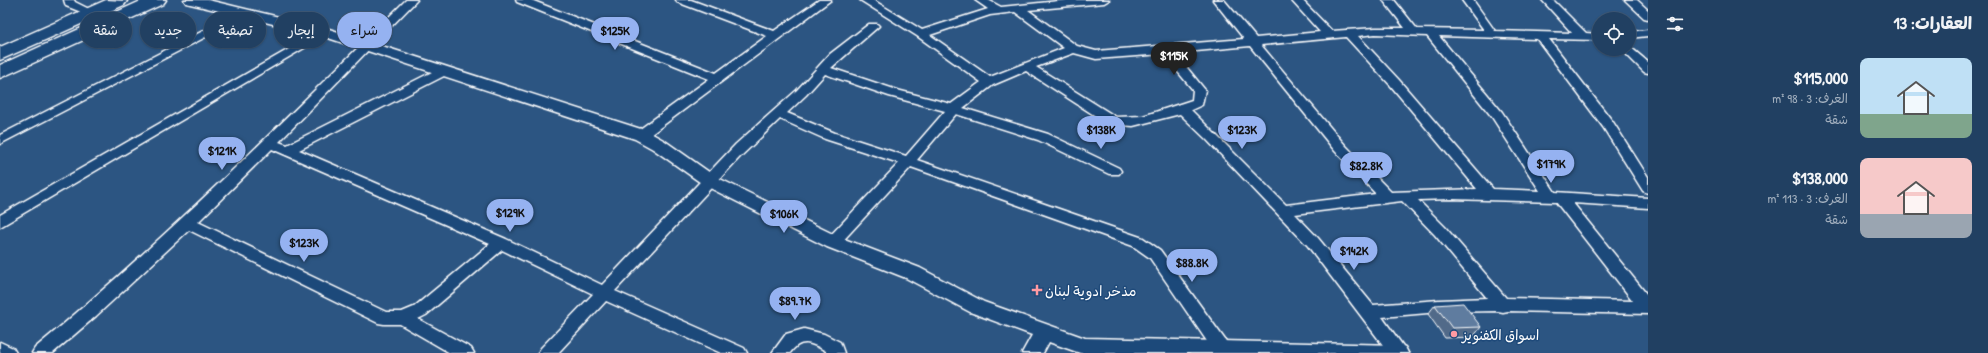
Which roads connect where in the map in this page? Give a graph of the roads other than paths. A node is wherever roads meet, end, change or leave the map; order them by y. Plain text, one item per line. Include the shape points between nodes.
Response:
1 (69, 0) edge
2 (121, 0) edge
3 (157, 0) edge
4 (191, 0) edge
5 (412, 0) edge
6 (520, 0) edge
7 (681, 0) edge
8 (826, 0) edge
9 (864, 0) edge
10 (980, 0) edge
11 (1104, 0) edge
12 (1218, 0) edge
13 (1296, 0) edge
14 (1388, 0) edge
15 (1468, 0) edge
16 (1546, 0) edge
17 (1630, 0) edge
18 (1017, 8) junction
19 (999, 10) junction
20 (89, 12) edge
21 (93, 12) edge
22 (240, 12) edge
23 (1648, 16) edge
24 (80, 18) edge
25 (392, 20) edge
26 (873, 26) dead end
27 (1414, 32) junction
28 (1430, 32) junction
29 (1349, 33) junction
30 (204, 34) edge
31 (922, 34) junction
32 (1492, 34) junction
33 (1648, 34) edge
34 (775, 35) junction
35 (1329, 35) junction
36 (1636, 35) edge
37 (1541, 36) junction
38 (1583, 37) junction
39 (1592, 37) edge
40 (1254, 42) junction
41 (297, 48) edge
42 (363, 48) edge
43 (371, 48) edge
44 (1073, 49) junction
45 (1166, 49) junction
46 (0, 54) edge
47 (1635, 56) edge
48 (1026, 66) junction
49 (1648, 68) edge
50 (823, 69) junction
51 (0, 72) edge
52 (442, 72) junction
53 (718, 78) junction
54 (989, 82) junction
55 (953, 109) junction
56 (1182, 109) junction
57 (779, 114) junction
58 (641, 135) junction
59 (0, 140) edge
60 (270, 143) junction
61 (288, 150) junction
62 (909, 161) junction
63 (1114, 171) dead end
64 (710, 181) junction
65 (1648, 188) edge
66 (1489, 194) junction
67 (1405, 196) junction
68 (1387, 197) junction
69 (1556, 198) junction
70 (1648, 203) edge
71 (1282, 211) junction
72 (0, 222) edge
73 (188, 223) junction
74 (833, 242) junction
75 (500, 243) junction
76 (604, 293) junction
77 (1503, 306) junction
78 (1369, 312) junction
79 (403, 318) junction
80 (1045, 331) junction
81 (0, 349) edge
82 (1222, 349) junction
83 (1314, 352) edge
84 (7, 353) edge
85 (41, 353) edge
86 (465, 353) edge
87 (547, 353) edge
88 (738, 353) edge
89 (782, 353) edge
90 (835, 353) edge
91 (1032, 353) edge
92 (1399, 353) edge

1 - 20 street via 70,4
2 - 21 highway
3 - 51 highway
4 - 22 street
5 - 25 street
6 - 53 street
7 - 34 street
8 - 34 street
9 - 31 street
10 - 19 street
11 - 18 street
12 - 40 street
13 - 35 street
14 - 27 street
15 - 32 street
16 - 38 street
17 - 23 street
18 - 19 street
18 - 44 street
19 - 31 street
24 - 46 highway
26 - 50 street
27 - 28 street
27 - 29 street
28 - 32 street
28 - 69 street via 1497,115
29 - 35 street
29 - 66 street
30 - 59 street
31 - 54 street
32 - 37 street
33 - 36 street
34 - 53 street
35 - 40 street
37 - 38 street
37 - 65 street via 1608,125
38 - 39 street
40 - 45 street
40 - 68 street via 1340,148
41 - 72 street
42 - 60 street
43 - 52 street
44 - 45 street via 1096,55
44 - 48 street
45 - 56 street via 1199,90 1198,102
47 - 49 street
48 - 54 street
48 - 56 street via 1113,121 1127,124
50 - 55 street via 893,93
50 - 57 street via 817,78
52 - 58 street
52 - 61 street
53 - 58 street
54 - 55 street
55 - 62 street
55 - 63 street via 1043,138
56 - 71 street
57 - 62 street via 830,136
57 - 64 street via 730,157
58 - 64 street
60 - 61 street
60 - 73 street
61 - 75 street
62 - 74 street
62 - 82 street via 1138,242 1155,254
64 - 74 street
64 - 76 street
66 - 67 street
66 - 69 street
67 - 68 street
67 - 77 street via 1440,231
68 - 71 street
69 - 70 street
69 - 77 street via 1648,308
71 - 78 street via 1313,242
73 - 79 street via 384,318
73 - 85 street via 82,320
74 - 80 street via 913,273 977,307
75 - 76 street
75 - 79 street via 420,311
76 - 87 street
76 - 88 street
77 - 78 street via 1421,306
78 - 92 street
79 - 86 street
80 - 82 street via 1084,346
80 - 91 street
81 - 84 street
82 - 83 street
83 - 92 street
89 - 90 street via 788,341 796,336 806,335 834,347

